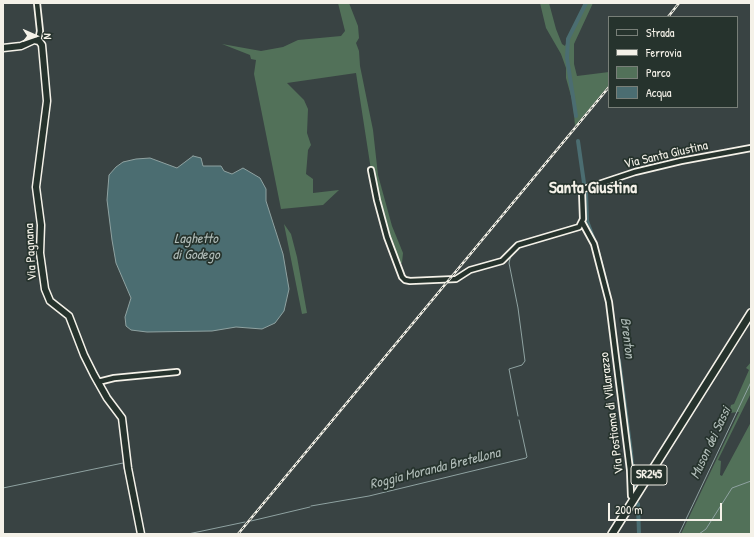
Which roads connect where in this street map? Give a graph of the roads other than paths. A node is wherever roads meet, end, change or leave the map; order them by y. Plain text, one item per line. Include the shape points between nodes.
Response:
1 (37, 3) edge
2 (38, 41) junction
3 (3, 48) edge
4 (751, 148) edge
5 (372, 170) dead end
6 (587, 188) joint
7 (584, 224) junction
8 (751, 313) edge
9 (177, 372) dead end
10 (98, 382) junction
11 (634, 499) junction
12 (141, 534) edge
13 (612, 534) edge

1 - 2 street, Via Pagnana via 40,31
2 - 3 street
2 - 10 street, Via Pagnana via 42,46 47,97 36,183 41,225 43,282 48,298 63,309 72,320 84,355
4 - 6 street, Via Santa Giustina via 635,172
5 - 7 street via 387,237 399,271 405,280 456,278 470,270 502,261 518,245
6 - 7 street, Via Postioma di Villarazzo via 582,191
7 - 11 street, Via Postioma di Villarazzo via 600,262 609,302 631,496
8 - 11 main road, SR245
9 - 10 street
10 - 12 street, Via Pagnana via 122,418 128,468
11 - 13 main road, SR245

